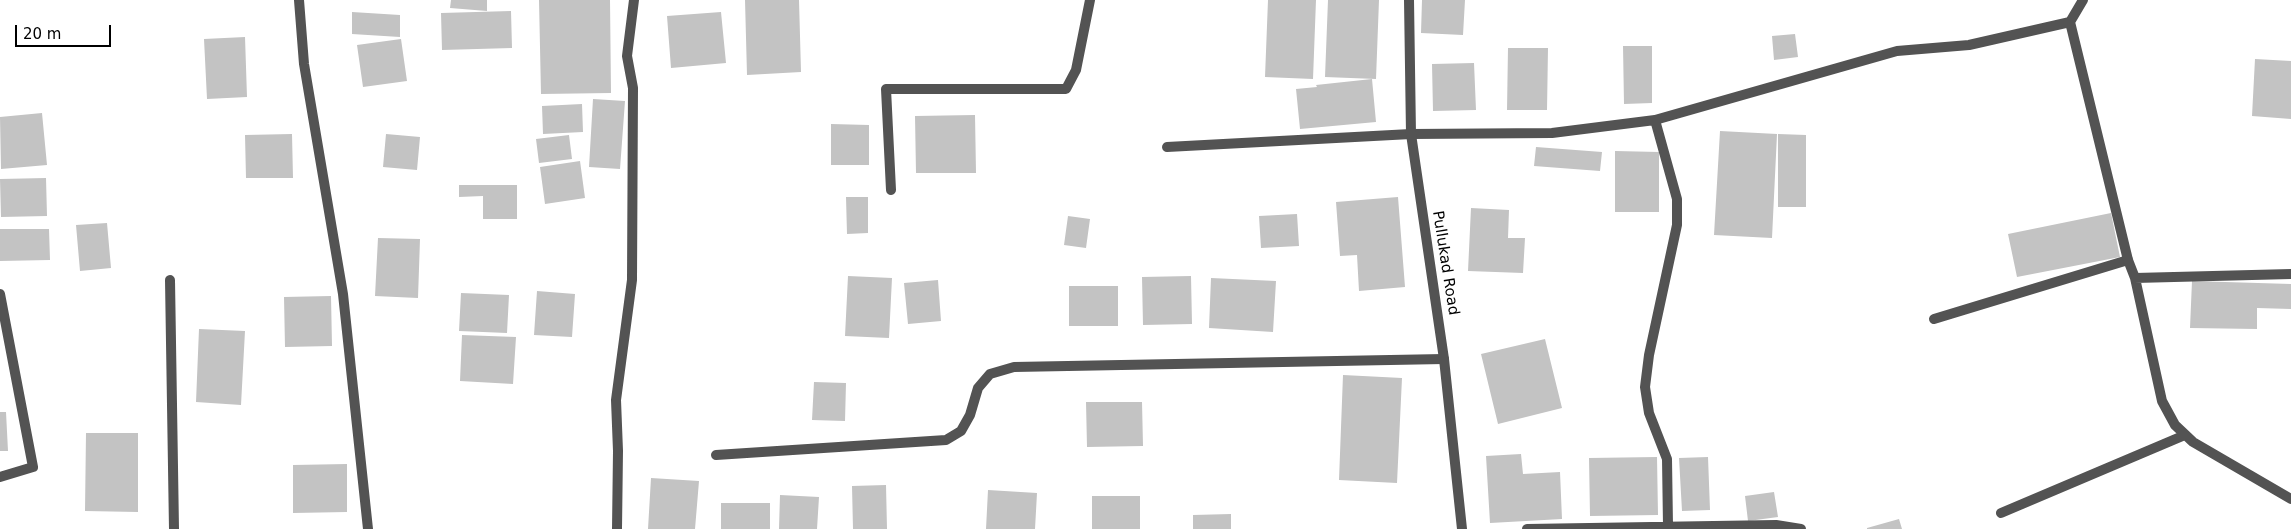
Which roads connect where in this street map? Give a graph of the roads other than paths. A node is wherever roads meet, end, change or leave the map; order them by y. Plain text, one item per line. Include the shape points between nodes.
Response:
1 (299, 0) edge
2 (634, 0) edge
3 (1090, 0) edge
4 (1409, 0) edge
5 (2083, 0) edge
6 (2070, 22) junction
7 (1654, 120) junction
8 (1411, 134) junction
9 (1168, 147) dead end
10 (891, 190) dead end
11 (2128, 260) junction
12 (2291, 274) edge
13 (2135, 278) junction
14 (170, 280) dead end
15 (0, 294) edge
16 (1934, 319) dead end
17 (1444, 359) junction
18 (2185, 435) junction
19 (716, 455) dead end
20 (0, 477) edge
21 (2291, 500) edge
22 (2001, 513) dead end
23 (1668, 526) junction
24 (174, 529) edge
25 (368, 529) edge
26 (618, 529) edge
27 (1462, 529) edge
28 (1527, 529) edge
29 (1801, 529) edge

1 - 25 street via 304,64 343,294
2 - 26 street via 627,56 633,88 632,280 616,400
3 - 10 street via 1076,70 1066,89 886,89
4 - 8 street, Pullukad Road
5 - 6 street
6 - 7 street via 1969,45 1897,51
6 - 11 street
7 - 8 street via 1552,133
7 - 23 street via 1678,199 1677,225 1645,386 1649,413 1667,459
8 - 9 street
8 - 17 street, Pullukad Road
11 - 13 street
11 - 16 street
12 - 13 street
13 - 18 street via 2162,401
14 - 24 street
15 - 20 street via 33,467
17 - 19 street via 1014,367 990,374 978,388 961,431 946,440
17 - 27 street, Pullukad Road
18 - 21 street
18 - 22 street
23 - 28 street
23 - 29 street via 1776,525

